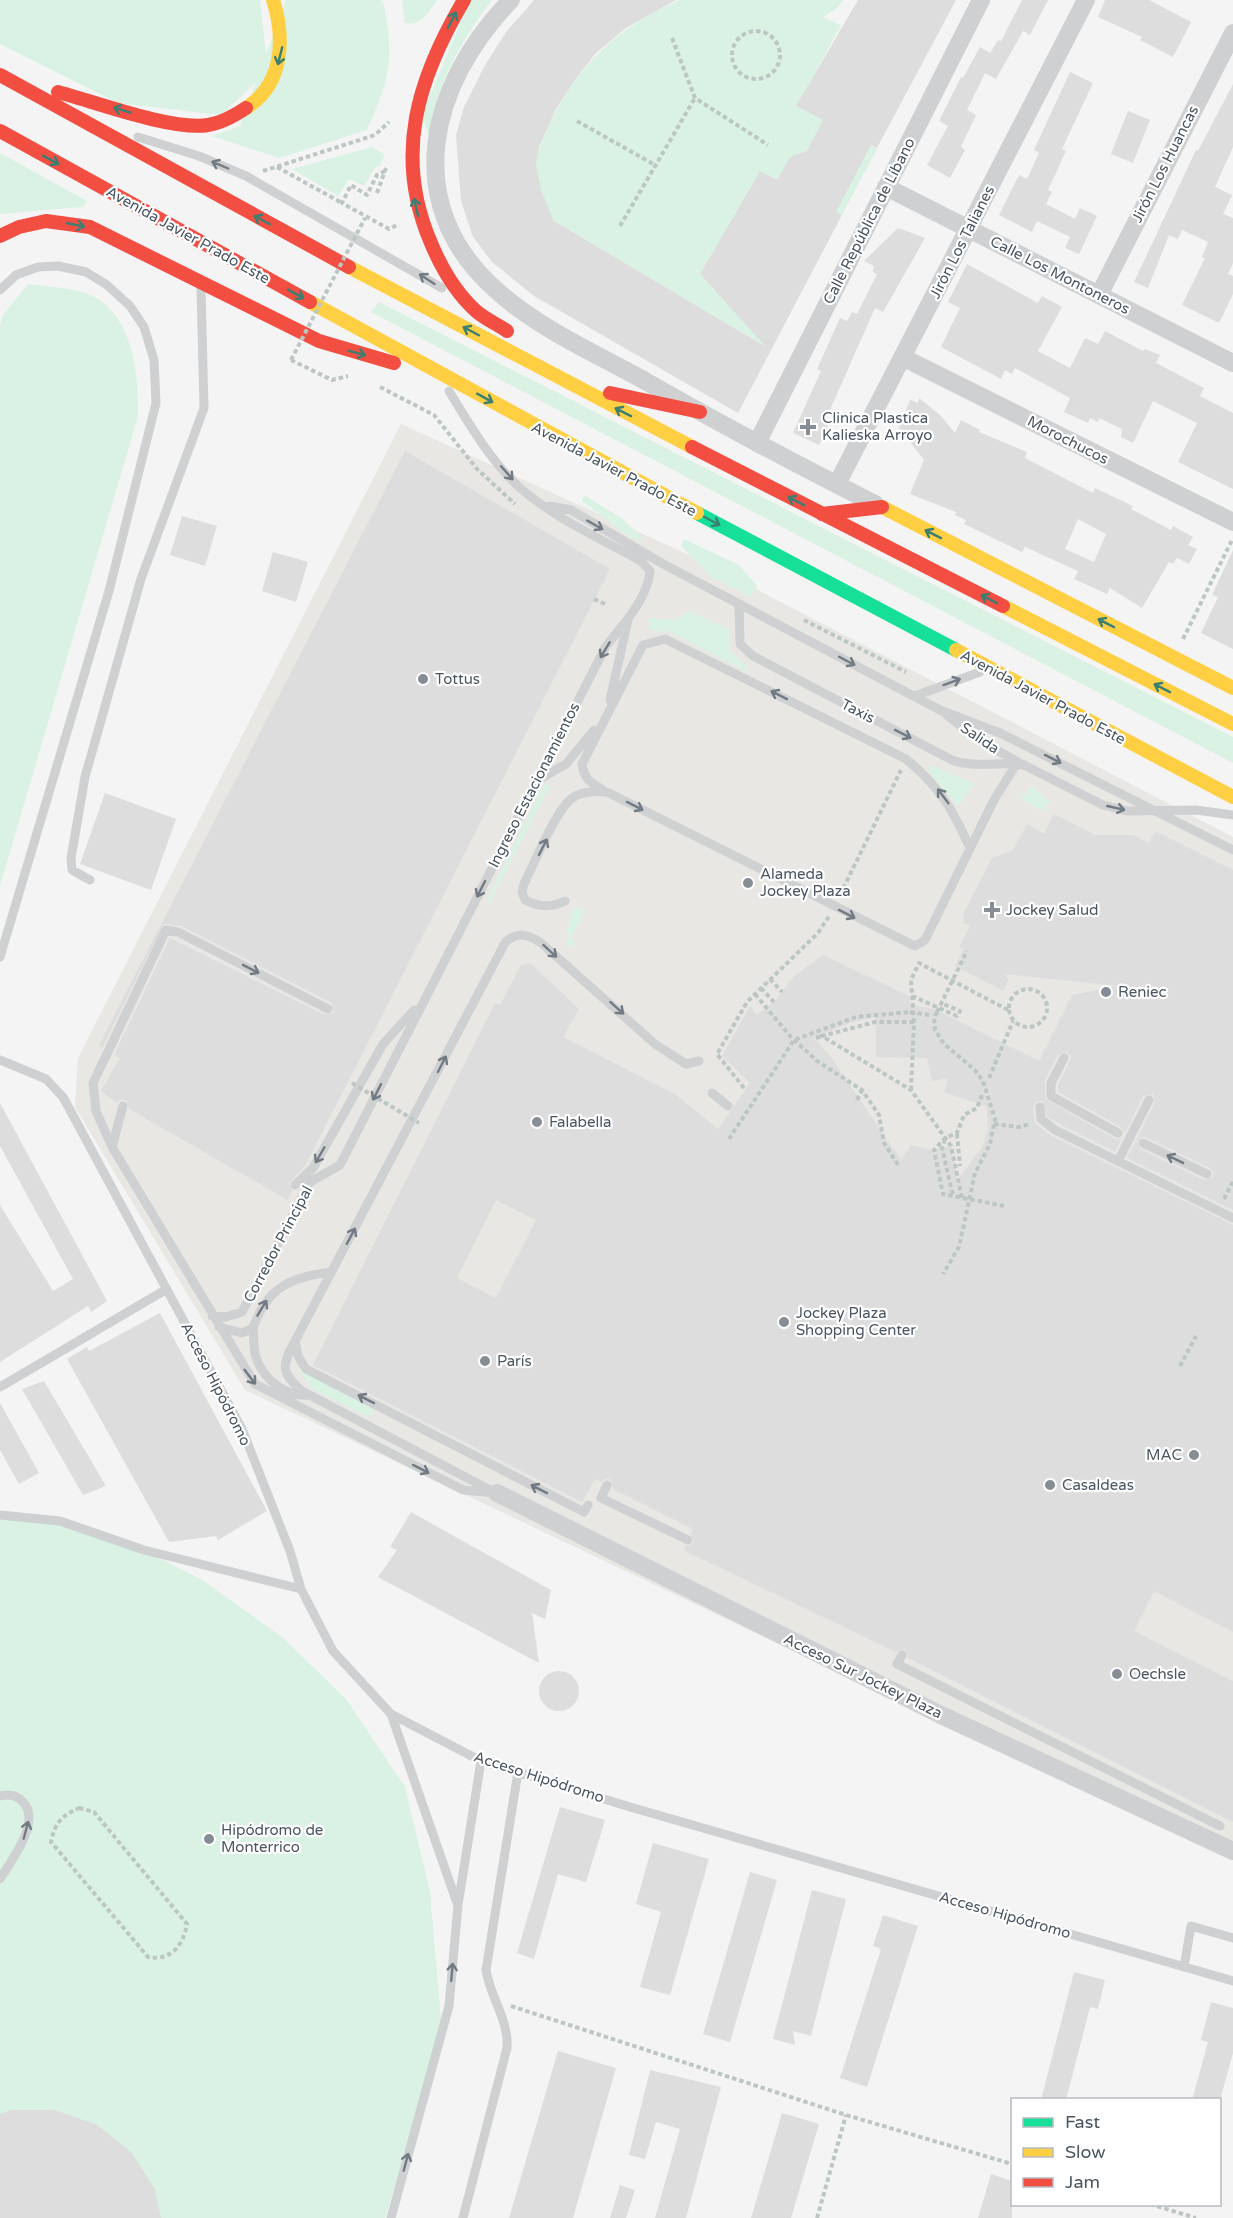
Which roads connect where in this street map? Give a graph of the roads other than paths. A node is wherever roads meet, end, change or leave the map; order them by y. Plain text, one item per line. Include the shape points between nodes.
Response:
1 (273, 0) edge
2 (464, 0) edge
3 (511, 0) edge
4 (981, 0) edge
5 (1086, 0) edge
6 (1233, 33) edge
7 (3, 77) edge
8 (79, 118) junction
9 (0, 131) edge
10 (886, 187) junction
11 (969, 229) junction
12 (0, 236) edge
13 (200, 282) junction
14 (0, 290) edge
15 (1099, 295) junction
16 (476, 311) junction
17 (904, 358) junction
18 (1232, 359) edge
19 (439, 373) junction
20 (578, 389) junction
21 (700, 412) junction
22 (757, 443) junction
23 (837, 484) junction
24 (542, 504) junction
25 (882, 507) junction
26 (822, 514) junction
27 (1232, 531) edge
28 (740, 604) junction
29 (629, 617) junction
30 (989, 669) junction
31 (1226, 694) edge
32 (915, 696) junction
33 (1184, 699) junction
34 (940, 710) junction
35 (606, 715) junction
36 (1233, 724) edge
37 (1022, 764) junction
38 (537, 781) junction
39 (607, 792) junction
40 (1233, 797) edge
41 (1233, 815) edge
42 (970, 848) junction
43 (1233, 850) edge
44 (90, 880) dead end
45 (565, 901) dead end
46 (0, 957) edge
47 (422, 1002) junction
48 (327, 1008) dead end
49 (1064, 1058) dead end
50 (0, 1060) edge
51 (699, 1061) dead end
52 (712, 1093) dead end
53 (1149, 1100) dead end
54 (123, 1106) dead end
55 (728, 1106) dead end
56 (1040, 1107) dead end
57 (1118, 1133) dead end
58 (1143, 1143) dead end
59 (112, 1147) junction
60 (1118, 1161) junction
61 (1207, 1174) dead end
62 (295, 1185) dead end
63 (1233, 1218) edge
64 (331, 1272) junction
65 (167, 1289) junction
66 (211, 1313) junction
67 (219, 1327) junction
68 (253, 1328) junction
69 (295, 1341) junction
70 (0, 1387) edge
71 (310, 1395) junction
72 (607, 1485) dead end
73 (497, 1493) junction
74 (588, 1505) dead end
75 (0, 1515) edge
76 (688, 1540) dead end
77 (301, 1589) junction
78 (902, 1655) dead end
79 (391, 1714) junction
80 (481, 1761) junction
81 (518, 1772) junction
82 (0, 1796) edge
83 (1219, 1828) junction
84 (1233, 1851) edge
85 (0, 1879) edge
86 (458, 1905) junction
87 (1233, 1938) edge
88 (1184, 1967) junction
89 (1233, 1981) edge
90 (391, 2218) edge
91 (463, 2218) edge

1 -> 7 main road via 283,36 278,64 259,98 221,123 194,127 172,124
16 -> 2 main road via 429,243 416,209 410,163 413,126 426,77
3 - 21 street via 470,51 442,112 434,159 439,207 483,278 512,303
4 - 10 street, Calle República de Líbano
5 - 11 street, Jirón Los Talianes
6 - 15 street, Jirón Los Huancas
7 - 8 main road
16 -> 8 lane via 414,270 246,176 199,156
20 -> 8 main road
9 -> 19 main road, Avenida Javier Prado Este
10 - 11 street, Calle Los Montoneros
10 - 22 street, Calle República de Líbano
11 - 15 street, Calle Los Montoneros
11 - 17 street, Jirón Los Talianes
12 -> 13 main road via 46,221 90,227
13 -> 19 main road via 319,341
13 - 44 lane via 204,408 141,579 85,777 71,858 72,870
14 - 46 lane via 16,275 38,267 58,266 86,272 107,285 130,306 144,327 154,360 156,403 109,591
15 - 18 street, Calle Los Montoneros
16 - 20 main road via 523,342
17 - 23 street, Jirón Los Talianes
17 - 27 street, Morochucos
19 -> 24 lane via 495,459
19 -> 30 main road, Avenida Javier Prado Este
20 - 21 main road
26 -> 20 main road
21 - 22 street
22 - 23 street
23 - 25 street
24 -> 28 lane via 571,510
24 - 29 lane, Ingreso Estacionamientos via 641,561 650,571 649,581
25 - 26 main road
31 -> 25 main road
33 -> 26 main road
28 -> 32 lane
28 -> 37 lane, Taxis via 740,644 753,657 952,760 964,764
29 - 35 lane
29 -> 38 lane, Ingreso Estacionamientos via 606,646
32 -> 30 lane
30 - 40 main road, Avenida Javier Prado Este
31 - 33 main road
32 - 34 lane
33 - 36 main road
34 - 37 lane, Salida via 977,739
34 -> 43 lane, bridge via 1000,733
35 - 38 lane via 566,764
35 - 39 lane via 582,764 588,782
42 -> 35 lane via 953,810 929,777 906,759 664,639 643,645
37 -> 41 lane, Salida via 1103,805 1127,811 1196,810
37 - 42 lane via 1010,770
38 -> 47 lane, Ingreso Estacionamientos
39 -> 42 lane via 909,945 920,944
45 -> 39 lane via 554,906 537,905 525,900 524,884 562,809 572,798 595,791
47 -> 62 lane via 383,1044 313,1168
47 -> 66 lane, Corredor Principal via 340,1165 310,1182 242,1312 226,1317
59 -> 48 lane via 96,1111 93,1083 165,930 178,932
49 - 57 lane via 1051,1083 1051,1096
50 - 65 lane, Acceso Hipódromo via 46,1079 63,1097
64 -> 51 lane via 506,941 514,936 527,934 540,942 655,1044 686,1064
52 - 55 lane
53 - 60 lane
54 - 59 lane
56 - 60 lane via 1041,1119 1055,1130
61 -> 58 lane
59 - 66 lane
60 - 63 lane
68 -> 64 lane via 260,1309 282,1287 301,1275
64 - 69 lane
65 - 70 lane
65 - 77 lane, Acceso Hipódromo via 242,1429
66 - 67 lane
67 - 68 lane via 242,1333
67 -> 73 lane via 255,1384 268,1392 463,1490
68 - 71 lane via 256,1357 269,1381 298,1396
69 - 71 lane via 284,1370 290,1380
74 -> 69 lane via 584,1512 306,1369
71 - 73 lane
72 - 76 lane via 601,1498
73 - 83 street, Acceso Sur Jockey Plaza via 940,1715
75 - 77 lane via 60,1521 144,1550
77 - 79 lane, Acceso Hipódromo via 333,1651
78 - 83 lane via 897,1664
79 - 80 lane, Acceso Hipódromo
79 - 86 lane
80 - 81 lane, Acceso Hipódromo
80 - 86 lane
81 - 88 lane, Acceso Hipódromo
81 - 91 lane via 486,1970 488,1986 508,2036 507,2048
85 -> 82 lane via 28,1826 25,1803 13,1795
83 - 84 street, Acceso Sur Jockey Plaza
90 -> 86 lane via 449,2006
87 - 88 lane via 1191,1926
88 - 89 lane, Acceso Hipódromo

